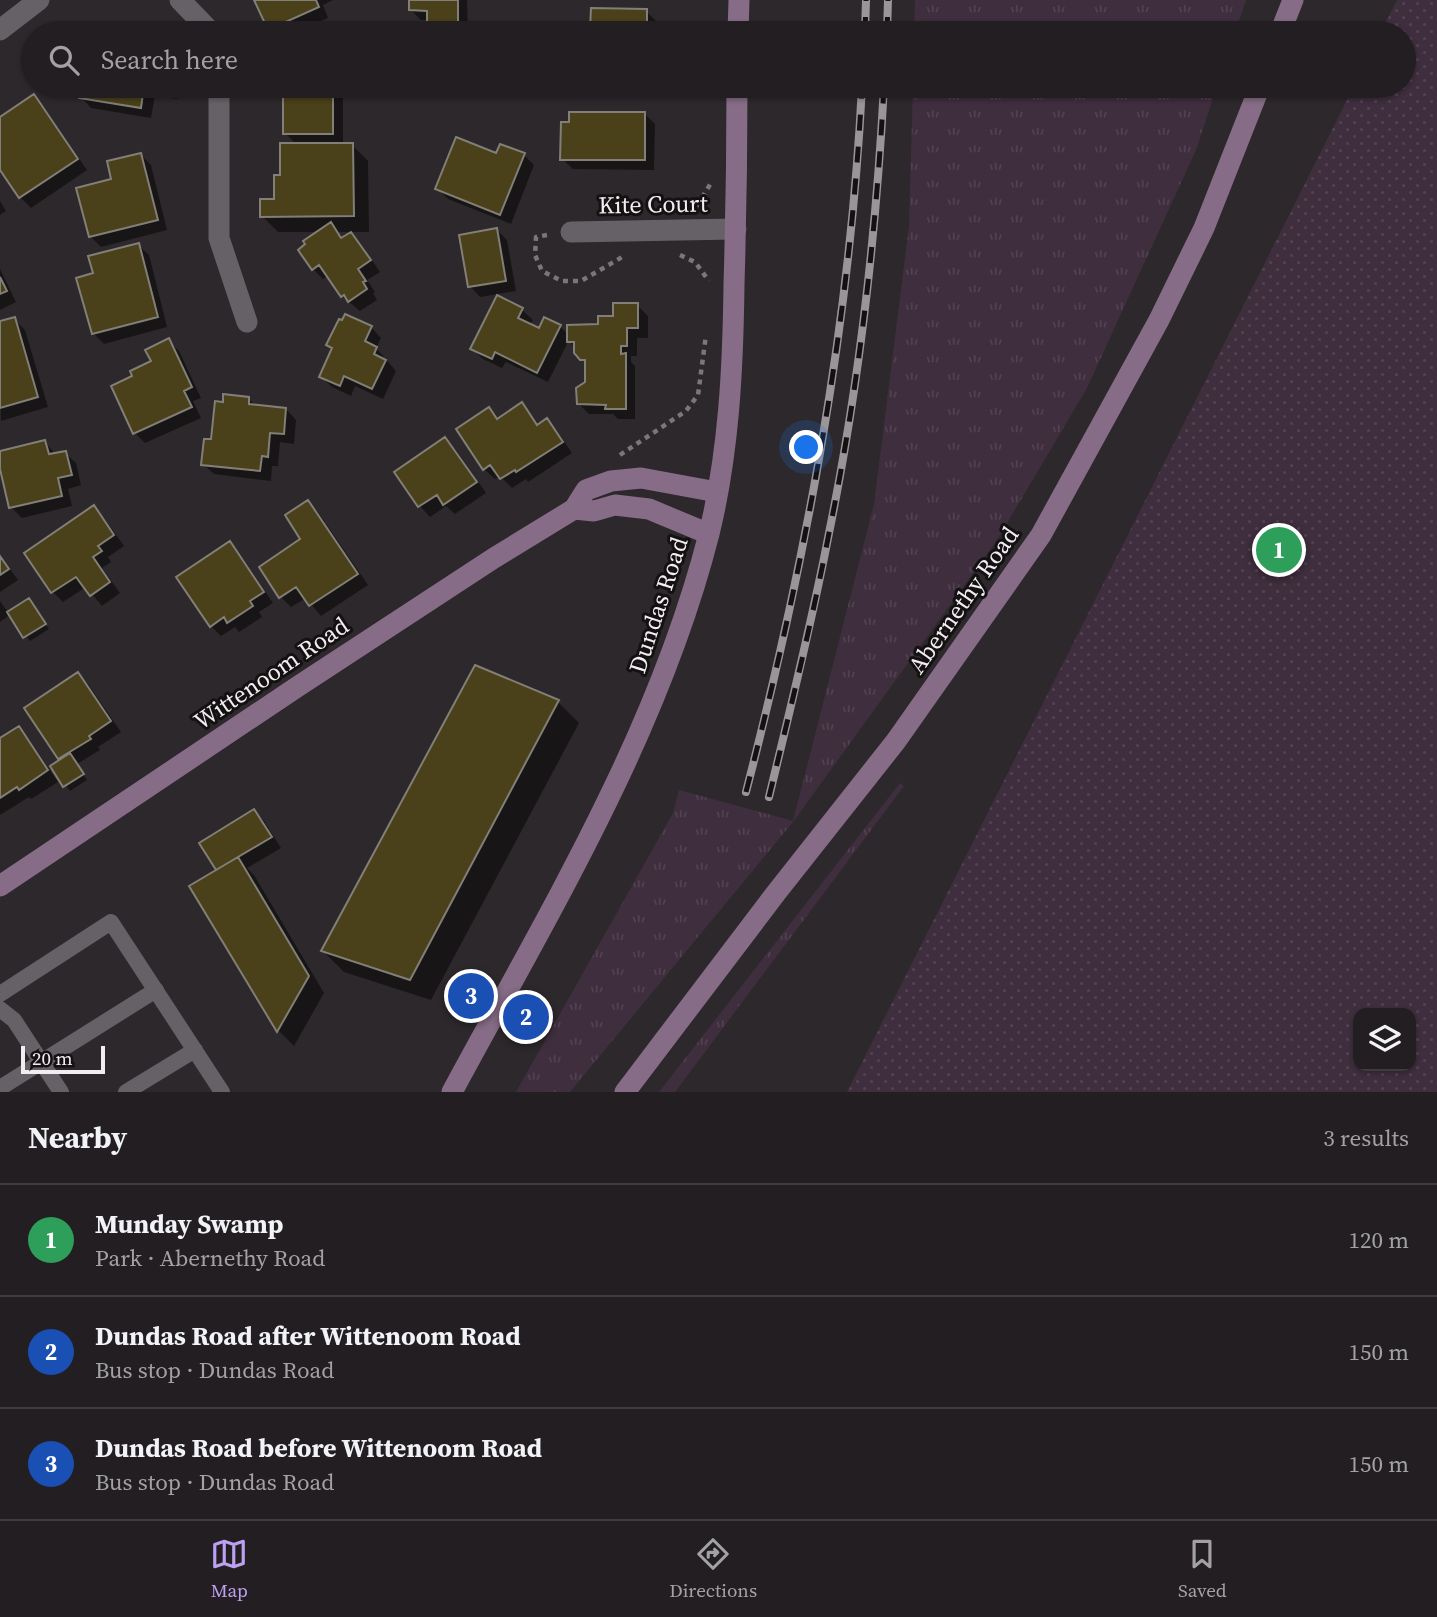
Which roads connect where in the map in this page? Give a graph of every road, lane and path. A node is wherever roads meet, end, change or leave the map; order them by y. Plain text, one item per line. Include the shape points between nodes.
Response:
1 (38, 0) edge
2 (180, 0) edge
3 (738, 0) edge
4 (1293, 0) edge
5 (200, 21) edge
6 (738, 21) edge
7 (1285, 21) edge
8 (0, 30) edge
9 (219, 98) edge
10 (737, 98) edge
11 (1255, 98) edge
12 (712, 181) dead end
13 (736, 229) junction
14 (685, 230) junction
15 (571, 232) joint
16 (674, 252) dead end
17 (631, 254) dead end
18 (682, 256) junction
19 (710, 285) dead end
20 (247, 322) dead end
21 (706, 331) dead end
22 (616, 457) dead end
23 (717, 492) junction
24 (574, 509) junction
25 (709, 534) junction
26 (0, 886) edge
27 (156, 990) junction
28 (0, 994) edge
29 (0, 1009) edge
30 (195, 1050) junction
31 (41, 1062) junction
32 (0, 1088) edge
33 (61, 1092) edge
34 (126, 1092) edge
35 (222, 1092) edge
36 (452, 1092) edge
37 (625, 1092) edge

1 - 8 street
2 - 5 street
3 - 6 main road
4 - 7 main road
9 - 20 street via 219,238
10 - 13 main road, Dundas Road
11 - 37 main road, Abernethy Road via 1204,228 1165,309 1041,534 896,741
12 - 14 path via 695,209 686,213
13 - 14 street, Kite Court
13 - 23 main road, Dundas Road via 733,370
14 - 15 street, Kite Court
14 - 18 path
15 - 17 path via 536,237 535,255 542,271 562,281 581,281
16 - 18 path
18 - 19 path via 695,262
21 - 22 path via 698,395 686,411
23 - 24 main road, Wittenoom Road via 641,478 611,481 586,490
23 - 25 main road, Dundas Road
24 - 25 main road, Wittenoom Road via 594,511 615,505 649,509
24 - 26 main road, Wittenoom Road
25 - 36 main road, Dundas Road via 662,681 607,805
27 - 28 lane via 111,922
27 - 30 lane
27 - 31 lane
29 - 31 lane via 14,1020
30 - 34 lane
30 - 35 lane
31 - 32 lane
31 - 33 lane

